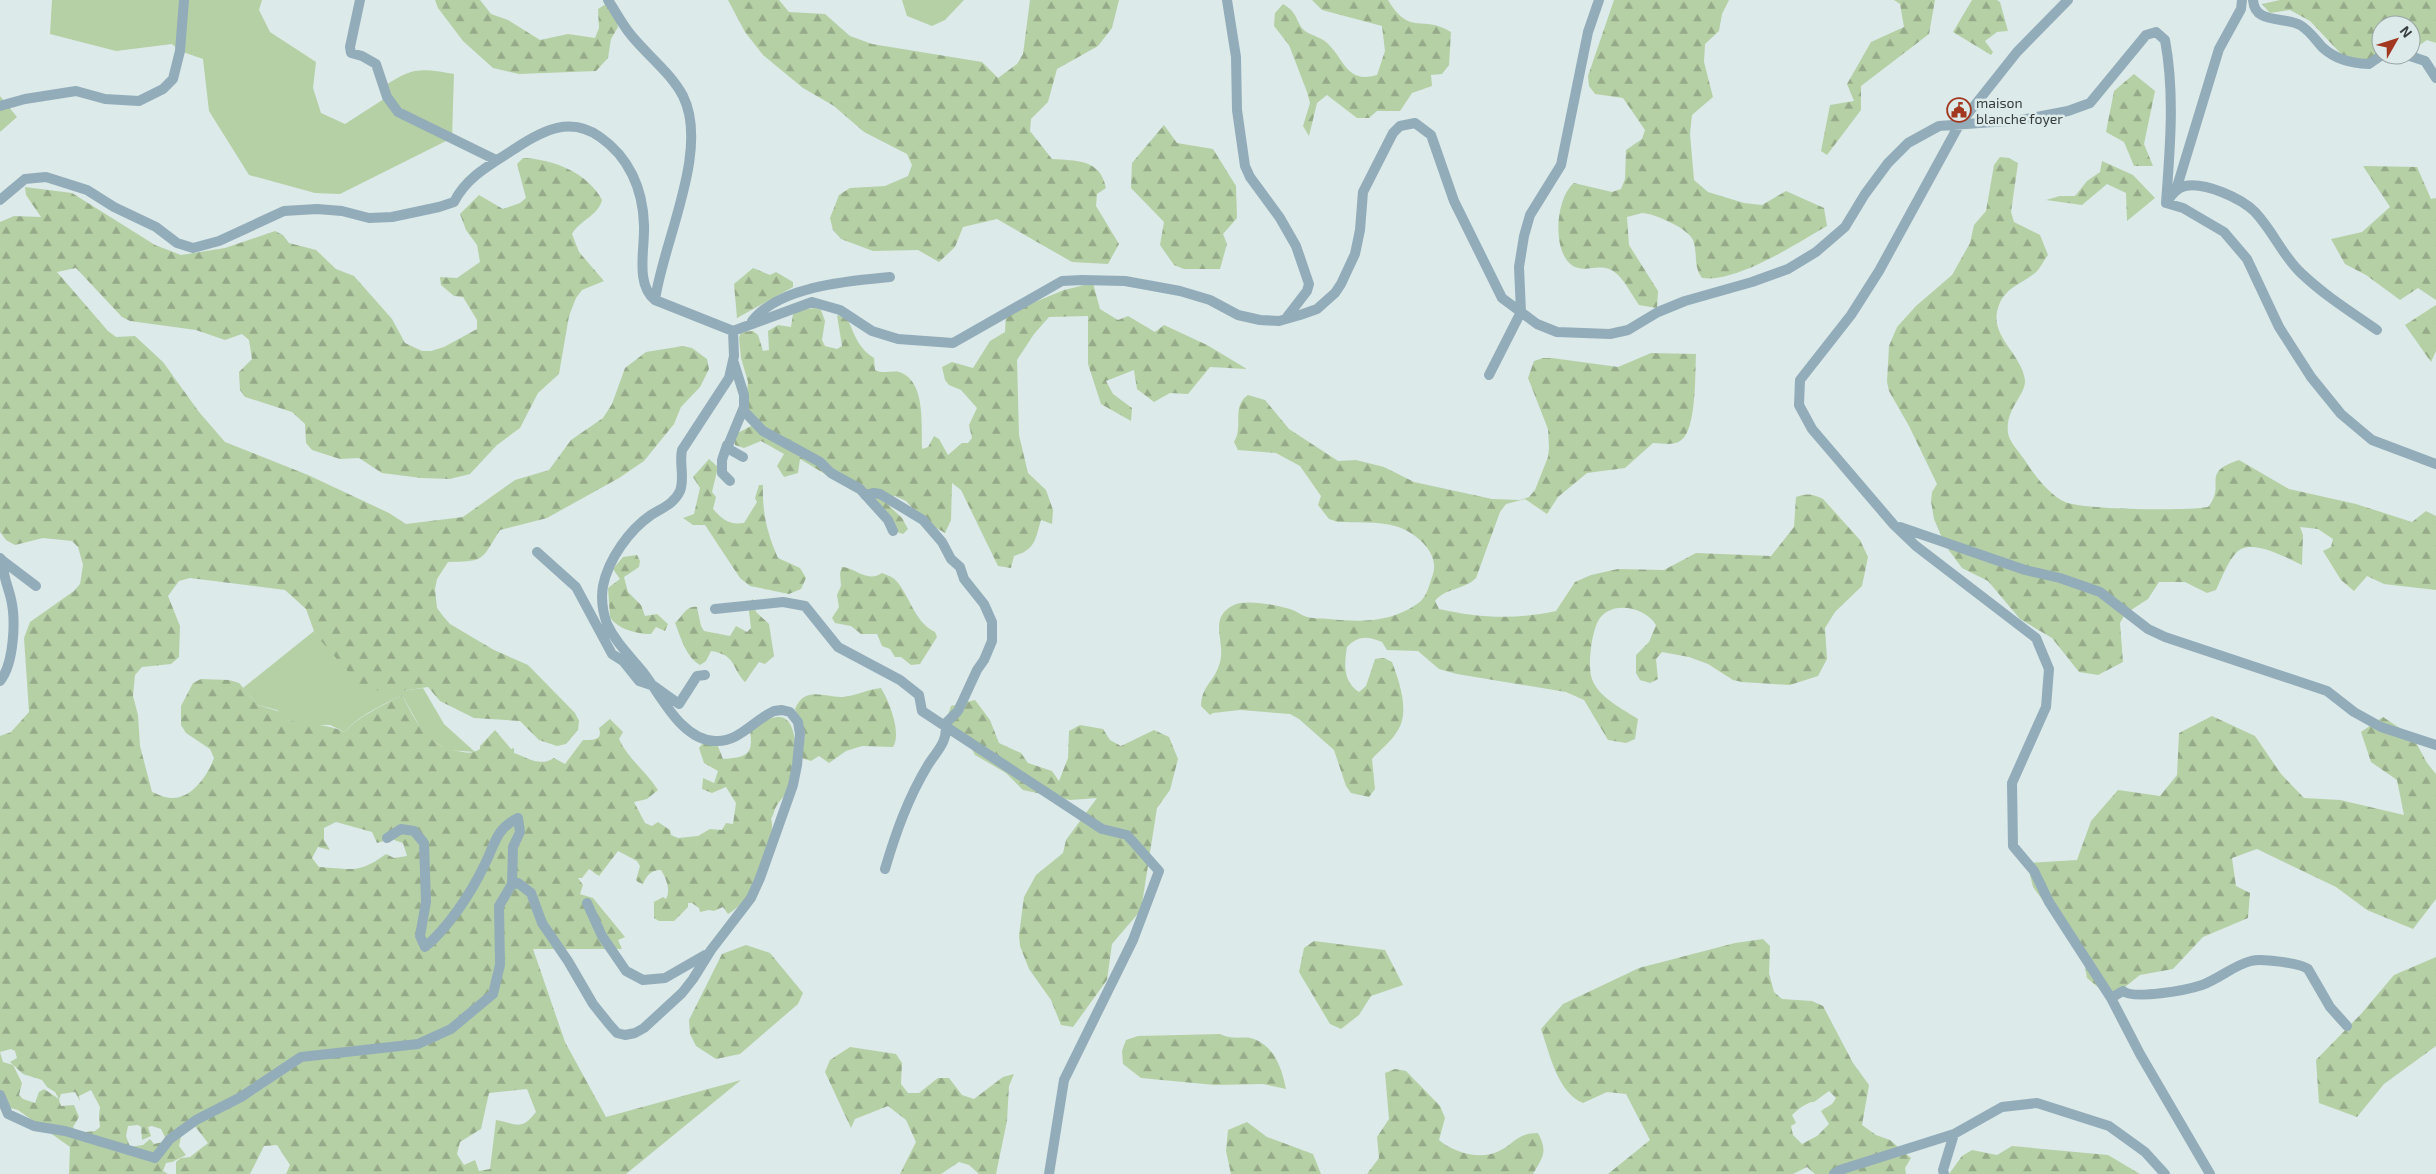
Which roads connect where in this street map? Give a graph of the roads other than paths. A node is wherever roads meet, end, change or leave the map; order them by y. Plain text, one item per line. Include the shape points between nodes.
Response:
1 (184, 0) edge
2 (192, 0) edge
3 (360, 0) edge
4 (608, 0) edge
5 (1228, 0) edge
6 (1599, 0) edge
7 (2068, 0) edge
8 (2242, 0) edge
9 (2253, 0) edge
10 (181, 24) junction
11 (2421, 60) edge
12 (2371, 63) edge
13 (2436, 78) edge
14 (0, 106) edge
15 (1959, 125) junction
16 (496, 160) junction
17 (2176, 190) junction
18 (0, 200) edge
19 (2166, 203) junction
20 (890, 277) dead end
21 (655, 300) junction
22 (1521, 312) junction
23 (1287, 317) junction
24 (749, 323) junction
25 (2377, 330) dead end
26 (733, 331) junction
27 (733, 362) junction
28 (1489, 375) dead end
29 (743, 410) junction
30 (727, 445) junction
31 (744, 457) dead end
32 (2436, 464) edge
33 (730, 481) dead end
34 (864, 495) junction
35 (1894, 526) junction
36 (893, 531) dead end
37 (536, 552) dead end
38 (1, 560) edge
39 (36, 586) dead end
40 (715, 609) dead end
41 (705, 675) dead end
42 (0, 681) edge
43 (652, 686) junction
44 (945, 724) junction
45 (2436, 745) edge
46 (387, 838) dead end
47 (885, 869) dead end
48 (512, 884) junction
49 (588, 902) dead end
50 (711, 950) junction
51 (2111, 998) junction
52 (2347, 1026) dead end
53 (0, 1094) edge
54 (1954, 1134) junction
55 (1049, 1174) edge
56 (1834, 1174) edge
57 (1944, 1174) edge
58 (2165, 1174) edge
59 (2210, 1174) edge

1 - 10 street
2 - 10 street
3 - 16 street via 351,54 376,64 385,92 398,112
4 - 21 street via 631,34 665,69 683,98 692,133 688,177 668,241
5 - 23 street via 1236,57 1237,110 1246,166 1296,246 1309,284
6 - 22 street via 1588,32 1561,165 1534,208 1524,236 1519,267
7 - 15 street via 2016,52
8 - 17 street via 2241,10 2219,49
9 - 12 street via 2253,6 2263,16 2303,26 2340,59
10 - 14 street via 180,51 173,79 163,89 139,101 105,99 76,91
11 - 13 street
15 - 19 street via 2021,120 2068,111 2090,103 2146,35 2156,32 2165,40 2169,58 2170,149
15 - 22 street via 1939,126 1908,143 1888,163 1845,227 1816,252 1788,269 1685,301 1628,330 1610,334 1557,332 1537,324
15 - 35 street via 1851,315 1800,380 1799,405 1812,429
16 - 18 street via 462,186 454,202 439,207 369,218 342,211 284,211 218,241 193,248 177,243 156,227 87,190 46,178 25,179
16 - 21 street via 554,128 571,125 591,130 605,140 626,161 635,178 644,223 643,282 648,295
17 - 19 street
17 - 25 street via 2186,186 2211,188 2232,196 2255,212 2300,272
19 - 32 street via 2191,212 2224,232 2247,259 2278,327 2311,377 2341,414 2372,440
20 - 24 street via 840,282 804,292 758,313
21 - 26 street
22 - 23 street via 1502,298 1454,201 1431,134 1422,126 1408,123 1393,133 1363,192 1355,254 1336,293 1317,309
22 - 28 street
23 - 24 street via 1279,321 1260,320 1238,315 1210,300 1180,291 1125,282 1082,280 1062,281 952,343 898,339 872,331 840,310 812,302
24 - 26 street
26 - 27 street
27 - 29 street via 744,395
27 - 43 street via 730,378 682,450 680,491 666,506 645,520 619,550 603,587 606,621
29 - 30 street
29 - 34 street via 764,431 820,462
30 - 31 street via 730,451
30 - 33 street via 722,473
34 - 36 street via 888,520
34 - 44 street via 880,494 923,520 960,567 964,579 984,604 992,622 992,640 984,660 958,711
35 - 45 street via 2100,592 2156,633 2327,691 2381,727
35 - 51 street via 2036,638 2049,670 2046,706 2012,783 2013,846 2034,871 2049,902
37 - 43 street via 576,587 612,654 623,661 639,681
38 - 39 street
38 - 42 street via 14,613 10,664
40 - 44 street via 783,602 804,606 838,647 900,680 919,695 922,711
41 - 43 street via 697,676 679,704
43 - 50 street via 667,709 689,730 714,742 735,737 774,711 790,712 798,722 800,734 793,785 760,878 751,898
44 - 47 street via 946,732 939,750 911,792
44 - 55 street via 1102,829 1127,836 1159,872 1133,940 1064,1080
46 - 48 street via 401,829 414,831 424,843 426,902 420,936 425,947 438,936 460,905 484,867 505,824 518,818 520,832 512,848
48 - 50 street via 518,883 531,893 542,923 592,1004 617,1033 635,1034 654,1019 693,979
48 - 53 street via 499,906 500,965 493,994 451,1029 418,1044 301,1057 241,1097 196,1120 170,1139 155,1158 65,1131 34,1126 8,1114
49 - 50 street via 602,936 626,970 643,980 665,978 702,959
51 - 52 street via 2123,991 2128,995 2147,995 2202,985 2251,960 2302,965
51 - 59 street
54 - 56 street
54 - 57 street
54 - 58 street via 2002,1107 2037,1103 2109,1126 2144,1152

